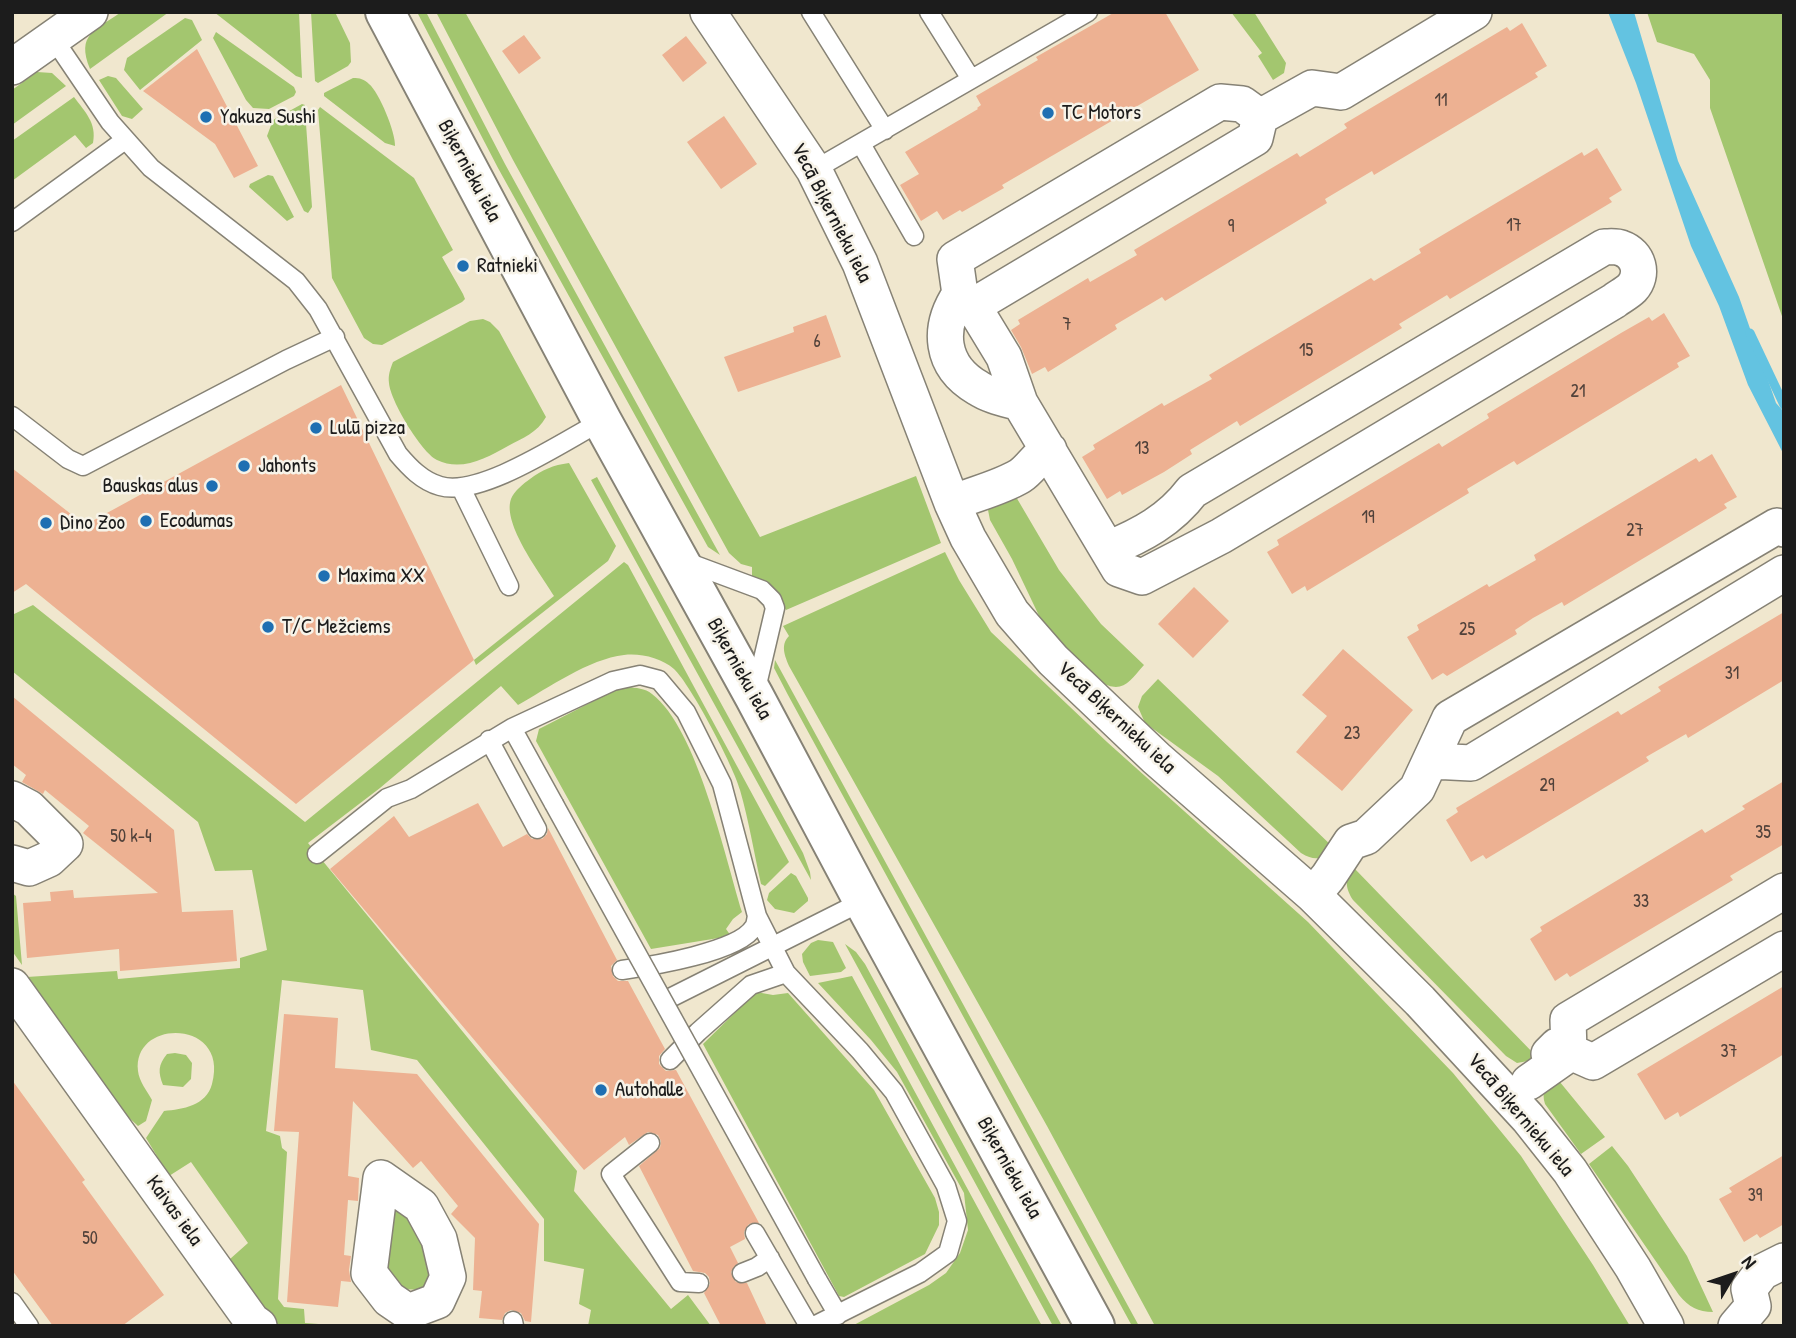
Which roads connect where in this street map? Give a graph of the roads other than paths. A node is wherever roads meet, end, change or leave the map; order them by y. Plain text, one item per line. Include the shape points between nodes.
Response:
1 (90, 12) edge
2 (385, 12) edge
3 (708, 12) edge
4 (811, 12) edge
5 (929, 12) edge
6 (1088, 12) edge
7 (1474, 12) edge
8 (53, 38) junction
9 (12, 67) edge
10 (971, 79) junction
11 (1260, 117) junction
12 (885, 130) junction
13 (125, 140) junction
14 (861, 144) junction
15 (814, 170) junction
16 (12, 222) edge
17 (914, 236) dead end
18 (967, 300) junction
19 (335, 337) junction
20 (1020, 403) junction
21 (12, 416) edge
22 (602, 421) junction
23 (1042, 454) junction
24 (461, 488) junction
25 (965, 497) junction
26 (1784, 529) edge
27 (1108, 549) junction
28 (679, 560) junction
29 (1784, 573) edge
30 (509, 586) dead end
31 (754, 695) junction
32 (512, 728) junction
33 (489, 740) junction
34 (1432, 761) junction
35 (12, 799) edge
36 (537, 829) dead end
37 (317, 854) dead end
38 (12, 863) edge
39 (1321, 886) junction
40 (1784, 891) edge
41 (863, 901) junction
42 (758, 916) junction
43 (773, 947) junction
44 (1784, 949) edge
45 (622, 970) dead end
46 (786, 973) junction
47 (12, 986) edge
48 (664, 1001) junction
49 (1563, 1057) junction
50 (670, 1060) dead end
51 (1519, 1090) junction
52 (650, 1143) dead end
53 (755, 1233) dead end
54 (770, 1258) junction
55 (1784, 1261) edge
56 (742, 1273) dead end
57 (699, 1283) dead end
58 (12, 1302) edge
59 (1757, 1312) edge
60 (838, 1315) junction
61 (29, 1326) edge
62 (259, 1326) edge
63 (811, 1326) edge
64 (1095, 1326) edge
65 (1666, 1326) edge
66 (1712, 1326) edge

1 - 8 street
2 - 22 main road, Biķernieku iela
3 - 15 street, Vecā Biķernieku iela
4 - 12 lane
5 - 10 lane
6 - 10 lane
7 - 11 street via 1341,92 1312,88
8 - 9 street
8 - 13 lane
10 - 12 lane
11 - 18 street via 1255,138
11 - 18 street via 1242,104 1220,102 955,259
12 - 14 lane
13 - 16 lane
13 - 19 lane via 151,168 296,281
14 - 15 lane
14 - 17 lane
15 - 25 street, Vecā Biķernieku iela
18 - 20 street via 1004,357
18 - 20 street via 950,309 945,330 954,366 981,390
19 - 21 lane via 83,466
19 - 24 lane via 409,468 440,486
20 - 23 street
22 - 24 lane via 498,478
22 - 28 main road, Biķernieku iela
23 - 25 street via 1020,476
23 - 27 street
24 - 30 lane
25 - 39 street, Vecā Biķernieku iela via 968,538 1012,612 1053,660 1156,758
26 - 34 street via 1777,526 1450,718
27 - 27 street via 1119,569 1142,577 1221,536 1614,301 1632,288 1639,265 1630,253 1604,247 1192,491 1178,510
28 - 31 main road, Biķernieku iela
28 - 31 lane via 762,590 772,600 775,608
29 - 34 street via 1471,763
31 - 41 main road, Biķernieku iela
32 - 33 lane
32 - 42 lane via 613,681 640,675 659,680 686,712 722,785
32 - 48 lane, bridge
33 - 36 lane
33 - 37 lane via 411,789 387,798
34 - 39 street via 1417,789 1366,836 1351,842
35 - 38 street via 29,808 65,844 49,859 29,868
39 - 51 street, Vecā Biķernieku iela via 1420,1001
40 - 49 street via 1567,1020
41 - 43 lane
41 - 64 main road, Biķernieku iela
42 - 43 lane
42 - 45 lane via 754,928 731,945
43 - 46 lane
43 - 48 lane
44 - 49 street via 1593,1062
46 - 50 lane via 751,985
46 - 60 lane via 894,1092 946,1186 957,1221 948,1253 920,1273
47 - 62 street, Kaivas iela
48 - 60 lane, bridge
49 - 51 street via 1557,1046
51 - 65 street, Vecā Biķernieku iela
52 - 57 lane via 611,1174 680,1282
53 - 54 lane
54 - 56 lane
54 - 63 lane
55 - 59 street via 1762,1272 1749,1289
58 - 61 lane
59 - 66 street via 1733,1308
60 - 63 lane

